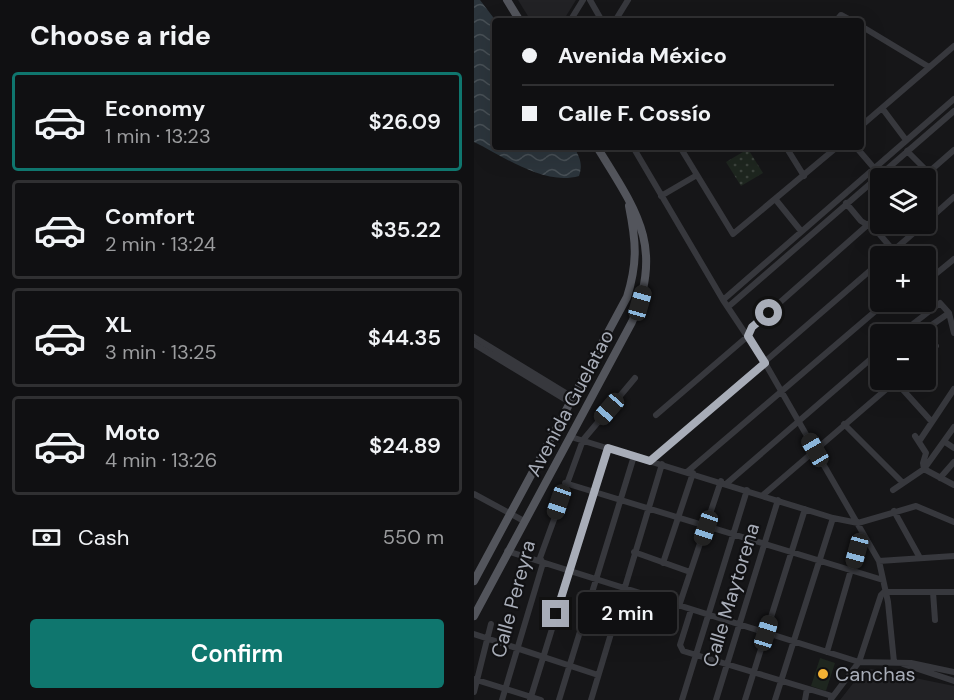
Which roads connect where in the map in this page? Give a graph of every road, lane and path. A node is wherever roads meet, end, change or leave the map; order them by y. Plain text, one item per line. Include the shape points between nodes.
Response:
1 (583, 0) edge
2 (590, 0) edge
3 (628, 0) edge
4 (507, 1) edge
5 (518, 18) edge
6 (572, 18) edge
7 (600, 18) edge
8 (617, 18) edge
9 (864, 28) edge
10 (954, 46) edge
11 (929, 67) junction
12 (954, 99) edge
13 (882, 108) junction
14 (954, 111) edge
15 (864, 123) edge
16 (906, 140) junction
17 (599, 150) edge
18 (635, 150) edge
19 (685, 150) edge
20 (788, 150) edge
21 (834, 150) edge
22 (859, 150) edge
23 (954, 150) edge
24 (907, 151) junction
25 (874, 168) joint
26 (924, 168) edge
27 (934, 168) edge
28 (870, 171) edge
29 (697, 175) junction
30 (804, 176) junction
31 (627, 196) junction
32 (661, 196) junction
33 (954, 197) edge
34 (776, 200) junction
35 (846, 203) junction
36 (936, 213) edge
37 (870, 223) edge
38 (867, 226) junction
39 (801, 231) junction
40 (915, 234) edge
41 (889, 246) edge
42 (903, 246) edge
43 (954, 259) edge
44 (756, 271) junction
45 (870, 271) edge
46 (937, 273) dead end
47 (760, 278) junction
48 (723, 300) junction
49 (728, 307) junction
50 (874, 312) edge
51 (949, 313) junction
52 (953, 323) edge
53 (912, 324) edge
54 (933, 324) edge
55 (954, 333) edge
56 (748, 336) junction
57 (474, 337) edge
58 (474, 344) edge
59 (870, 359) edge
60 (765, 363) junction
61 (635, 378) dead end
62 (954, 389) edge
63 (884, 390) edge
64 (905, 390) edge
65 (782, 392) junction
66 (572, 401) junction
67 (656, 415) dead end
68 (798, 420) junction
69 (932, 422) junction
70 (844, 424) junction
71 (954, 427) edge
72 (571, 437) junction
73 (583, 440) junction
74 (945, 442) junction
75 (608, 448) junction
76 (954, 448) edge
77 (815, 450) junction
78 (634, 456) junction
79 (650, 461) junction
80 (954, 462) edge
81 (662, 464) junction
82 (924, 469) junction
83 (690, 472) junction
84 (940, 478) junction
85 (565, 483) junction
86 (724, 483) junction
87 (903, 483) junction
88 (954, 484) edge
89 (747, 490) junction
90 (893, 490) dead end
91 (593, 492) junction
92 (474, 494) edge
93 (763, 495) junction
94 (778, 500) junction
95 (620, 501) junction
96 (648, 509) junction
97 (805, 509) junction
98 (894, 511) junction
99 (511, 514) junction
100 (833, 518) junction
101 (679, 519) junction
102 (524, 520) junction
103 (954, 522) edge
104 (858, 523) junction
105 (706, 528) junction
106 (862, 531) junction
107 (733, 536) junction
108 (765, 544) junction
109 (507, 551) junction
110 (634, 552) junction
111 (791, 553) junction
112 (954, 556) edge
113 (920, 558) junction
114 (820, 561) junction
115 (879, 561) junction
116 (543, 563) junction
117 (663, 563) junction
118 (852, 571) junction
119 (569, 572) junction
120 (690, 572) junction
121 (596, 580) junction
122 (883, 580) junction
123 (474, 581) edge
124 (623, 589) junction
125 (884, 592) junction
126 (933, 592) junction
127 (954, 592) edge
128 (679, 606) junction
129 (691, 610) junction
130 (474, 616) edge
131 (708, 616) junction
132 (935, 620) dead end
133 (491, 624) dead end
134 (739, 625) junction
135 (766, 633) junction
136 (474, 634) edge
137 (488, 639) junction
138 (794, 641) junction
139 (518, 649) junction
140 (827, 652) junction
141 (696, 655) junction
142 (543, 657) junction
143 (859, 662) junction
144 (897, 662) junction
145 (569, 665) junction
146 (726, 665) junction
147 (954, 672) edge
148 (753, 673) junction
149 (598, 675) junction
150 (476, 680) edge
151 (781, 681) junction
152 (954, 681) edge
153 (506, 688) junction
154 (807, 689) junction
155 (474, 692) edge
156 (831, 698) edge
157 (530, 699) edge
158 (502, 700) edge
159 (541, 700) edge
160 (559, 700) edge
161 (591, 700) edge
162 (682, 700) edge
163 (716, 700) edge
164 (745, 700) edge
165 (775, 700) edge
166 (805, 700) edge

1 - 6 street
2 - 7 street
3 - 8 street
4 - 5 main road
9 - 11 street
10 - 11 street
11 - 13 street
12 - 16 street
13 - 15 street
13 - 16 street
14 - 24 street
16 - 25 street
17 - 31 main road, Avenida Guelatao
18 - 32 street
19 - 29 street
20 - 30 street
21 - 30 street
22 - 25 street
23 - 27 street
24 - 26 street
24 - 35 street
28 - 39 street
29 - 32 street
29 - 34 street via 733,234
30 - 34 street
31 - 66 main road, Avenida Guelatao via 636,247 631,283 618,316
31 - 72 main road, Avenida Guelatao via 641,224 645,243 645,286 632,322
32 - 48 street
33 - 36 street
34 - 39 street
35 - 38 street
35 - 47 street
37 - 38 street
38 - 41 street via 876,230
38 - 56 street via 752,327
39 - 44 street
40 - 42 street
43 - 46 street
44 - 47 street
44 - 48 street
45 - 60 street
47 - 49 street
48 - 49 street
49 - 56 street
50 - 65 street
51 - 52 street
51 - 53 street via 940,303
51 - 54 street
52 - 55 street
56 - 60 street
56 - 67 street
57 - 66 street
58 - 66 street
59 - 68 street
60 - 65 street
60 - 79 street
61 - 73 street, Calle Pereyra
62 - 69 street
63 - 70 street
64 - 69 street
65 - 68 street
65 - 83 street
66 - 99 main road, Avenida Guelatao
68 - 77 street
68 - 86 street
69 - 82 street via 917,438 926,453
70 - 77 street
70 - 87 street
71 - 74 street
72 - 73 street
72 - 102 main road, Avenida Guelatao
73 - 75 street
73 - 85 street, Calle Pereyra
74 - 76 street
74 - 82 street
75 - 78 street
75 - 91 street
77 - 93 street
77 - 104 street
78 - 79 street
78 - 95 street
79 - 81 street
80 - 84 street
81 - 83 street
81 - 96 street
82 - 84 street
82 - 87 street
83 - 86 street
83 - 101 street
84 - 88 street
85 - 91 street
85 - 116 street, Calle Pereyra via 540,558
86 - 89 street
86 - 105 street
87 - 90 street
89 - 93 street
89 - 107 street
91 - 95 street
91 - 119 street
92 - 99 street
93 - 94 street
94 - 97 street
94 - 108 street, Calle Maytorena
95 - 96 street
95 - 121 street
96 - 101 street
96 - 110 street
97 - 100 street
97 - 111 street
98 - 103 street via 922,507
98 - 104 street
98 - 113 street
99 - 102 street
99 - 123 main road, Avenida Guelatao
100 - 104 street
100 - 114 street
101 - 105 street
101 - 117 street
102 - 109 main road, Avenida Guelatao
104 - 106 street
105 - 107 street
105 - 120 street
106 - 115 street
106 - 118 street
107 - 108 street
107 - 131 street
108 - 111 street
108 - 134 street, Calle Maytorena
109 - 116 street
109 - 130 main road, Avenida Guelatao
110 - 117 street
110 - 124 street
111 - 114 street
111 - 135 street
112 - 113 street
113 - 115 street
114 - 118 street
114 - 138 street
115 - 122 street
116 - 119 street
116 - 139 street, Calle Pereyra
117 - 120 street
118 - 122 street
118 - 140 street
119 - 121 street
119 - 142 street
120 - 128 street
121 - 124 street
121 - 145 street
122 - 125 street
124 - 128 street
124 - 149 street
125 - 126 street
125 - 143 street
125 - 144 street
126 - 127 street
126 - 132 street
128 - 129 street
129 - 131 street
129 - 141 street via 680,649
131 - 134 street
131 - 141 street
133 - 137 street
134 - 135 street
134 - 146 street, Calle Maytorena
135 - 138 street
135 - 148 street
136 - 137 street
137 - 139 street
137 - 150 street
138 - 140 street
138 - 151 street
139 - 142 street
139 - 153 street, Calle Pereyra
140 - 143 street
141 - 146 street
141 - 162 street
142 - 145 street
142 - 157 street
143 - 144 street
143 - 156 street
144 - 147 street
144 - 152 street
145 - 149 street
145 - 160 street
146 - 148 street
146 - 163 street, Calle Maytorena
148 - 151 street
148 - 164 street
149 - 161 street
150 - 153 street
150 - 155 street
151 - 154 street
151 - 165 street
153 - 157 street
153 - 158 street, Calle Pereyra
154 - 156 street
154 - 166 street
157 - 159 street

